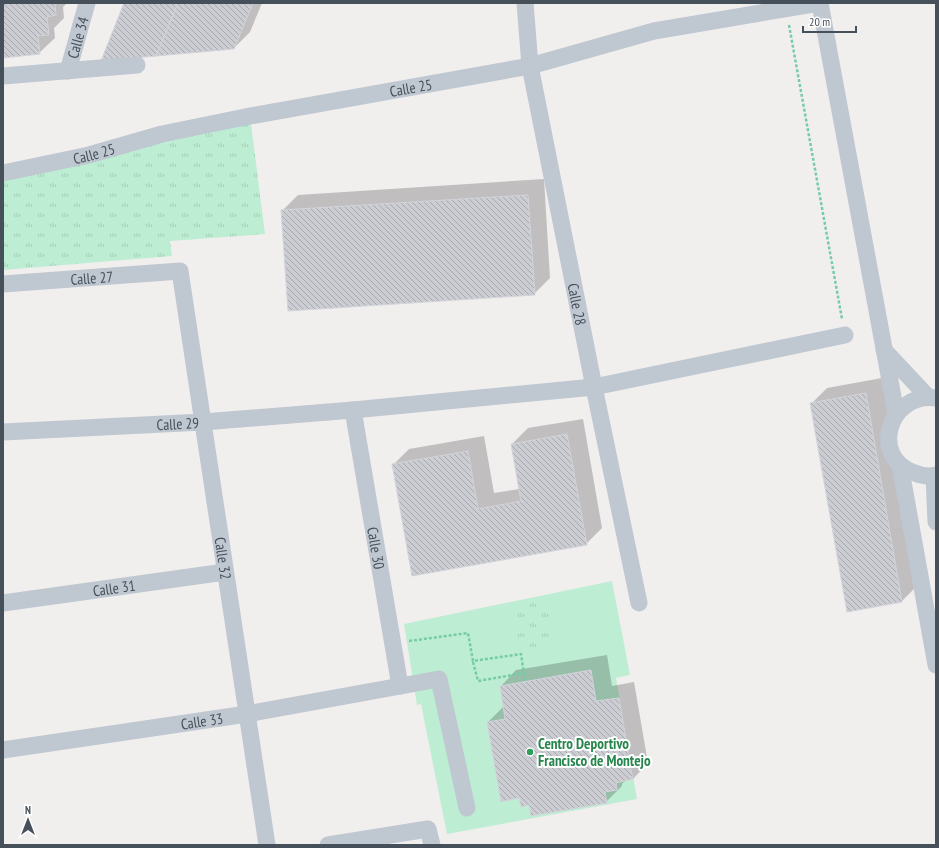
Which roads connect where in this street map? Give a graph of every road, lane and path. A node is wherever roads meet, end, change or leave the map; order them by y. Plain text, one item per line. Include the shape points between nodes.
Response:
1 (87, 3) edge
2 (525, 3) edge
3 (819, 3) edge
4 (786, 9) junction
5 (137, 65) dead end
6 (530, 66) junction
7 (68, 71) junction
8 (3, 76) edge
9 (3, 173) edge
10 (180, 271) joint
11 (3, 284) edge
12 (845, 335) joint
13 (884, 350) junction
14 (594, 387) junction
15 (932, 398) edge
16 (353, 410) junction
17 (896, 413) junction
18 (203, 422) junction
19 (3, 432) edge
20 (900, 465) junction
21 (935, 476) edge
22 (936, 522) edge
23 (225, 572) junction
24 (3, 603) edge
25 (639, 603) dead end
26 (393, 643) junction
27 (473, 661) junction
28 (936, 664) edge
29 (524, 673) junction
30 (525, 681) dead end
31 (400, 686) junction
32 (247, 714) junction
33 (3, 750) edge
34 (467, 808) dead end
35 (430, 837) edge
36 (267, 845) edge
37 (328, 845) edge

1 - 7 street, Calle 34
2 - 6 street, Calle 28
3 - 4 street, Calle 25
3 - 13 street
4 - 6 street, Calle 25 via 654,31
4 - 12 path
5 - 7 street
6 - 9 street, Calle 25 via 250,116 162,134 89,155
6 - 14 street, Calle 28
7 - 8 street
10 - 11 street, Calle 27
10 - 18 street, Calle 32
12 - 14 street, Calle 29
13 - 15 street
13 - 17 street
14 - 16 street, Calle 29
14 - 25 street, Calle 28
15 - 17 street via 916,399
16 - 18 street, Calle 29
16 - 26 street, Calle 30
17 - 20 street via 888,434 893,456
18 - 19 street, Calle 29
18 - 23 street, Calle 32
20 - 21 street via 922,476
20 - 28 street
21 - 22 street
23 - 24 street, Calle 31
23 - 32 street, Calle 32
26 - 27 path via 468,633
26 - 31 street, Calle 30
27 - 29 path via 478,681
27 - 29 path via 521,654
29 - 30 path
31 - 32 street, Calle 33
31 - 34 street, Calle 33 via 439,679
32 - 33 street, Calle 33
32 - 36 street, Calle 32
35 - 37 street

